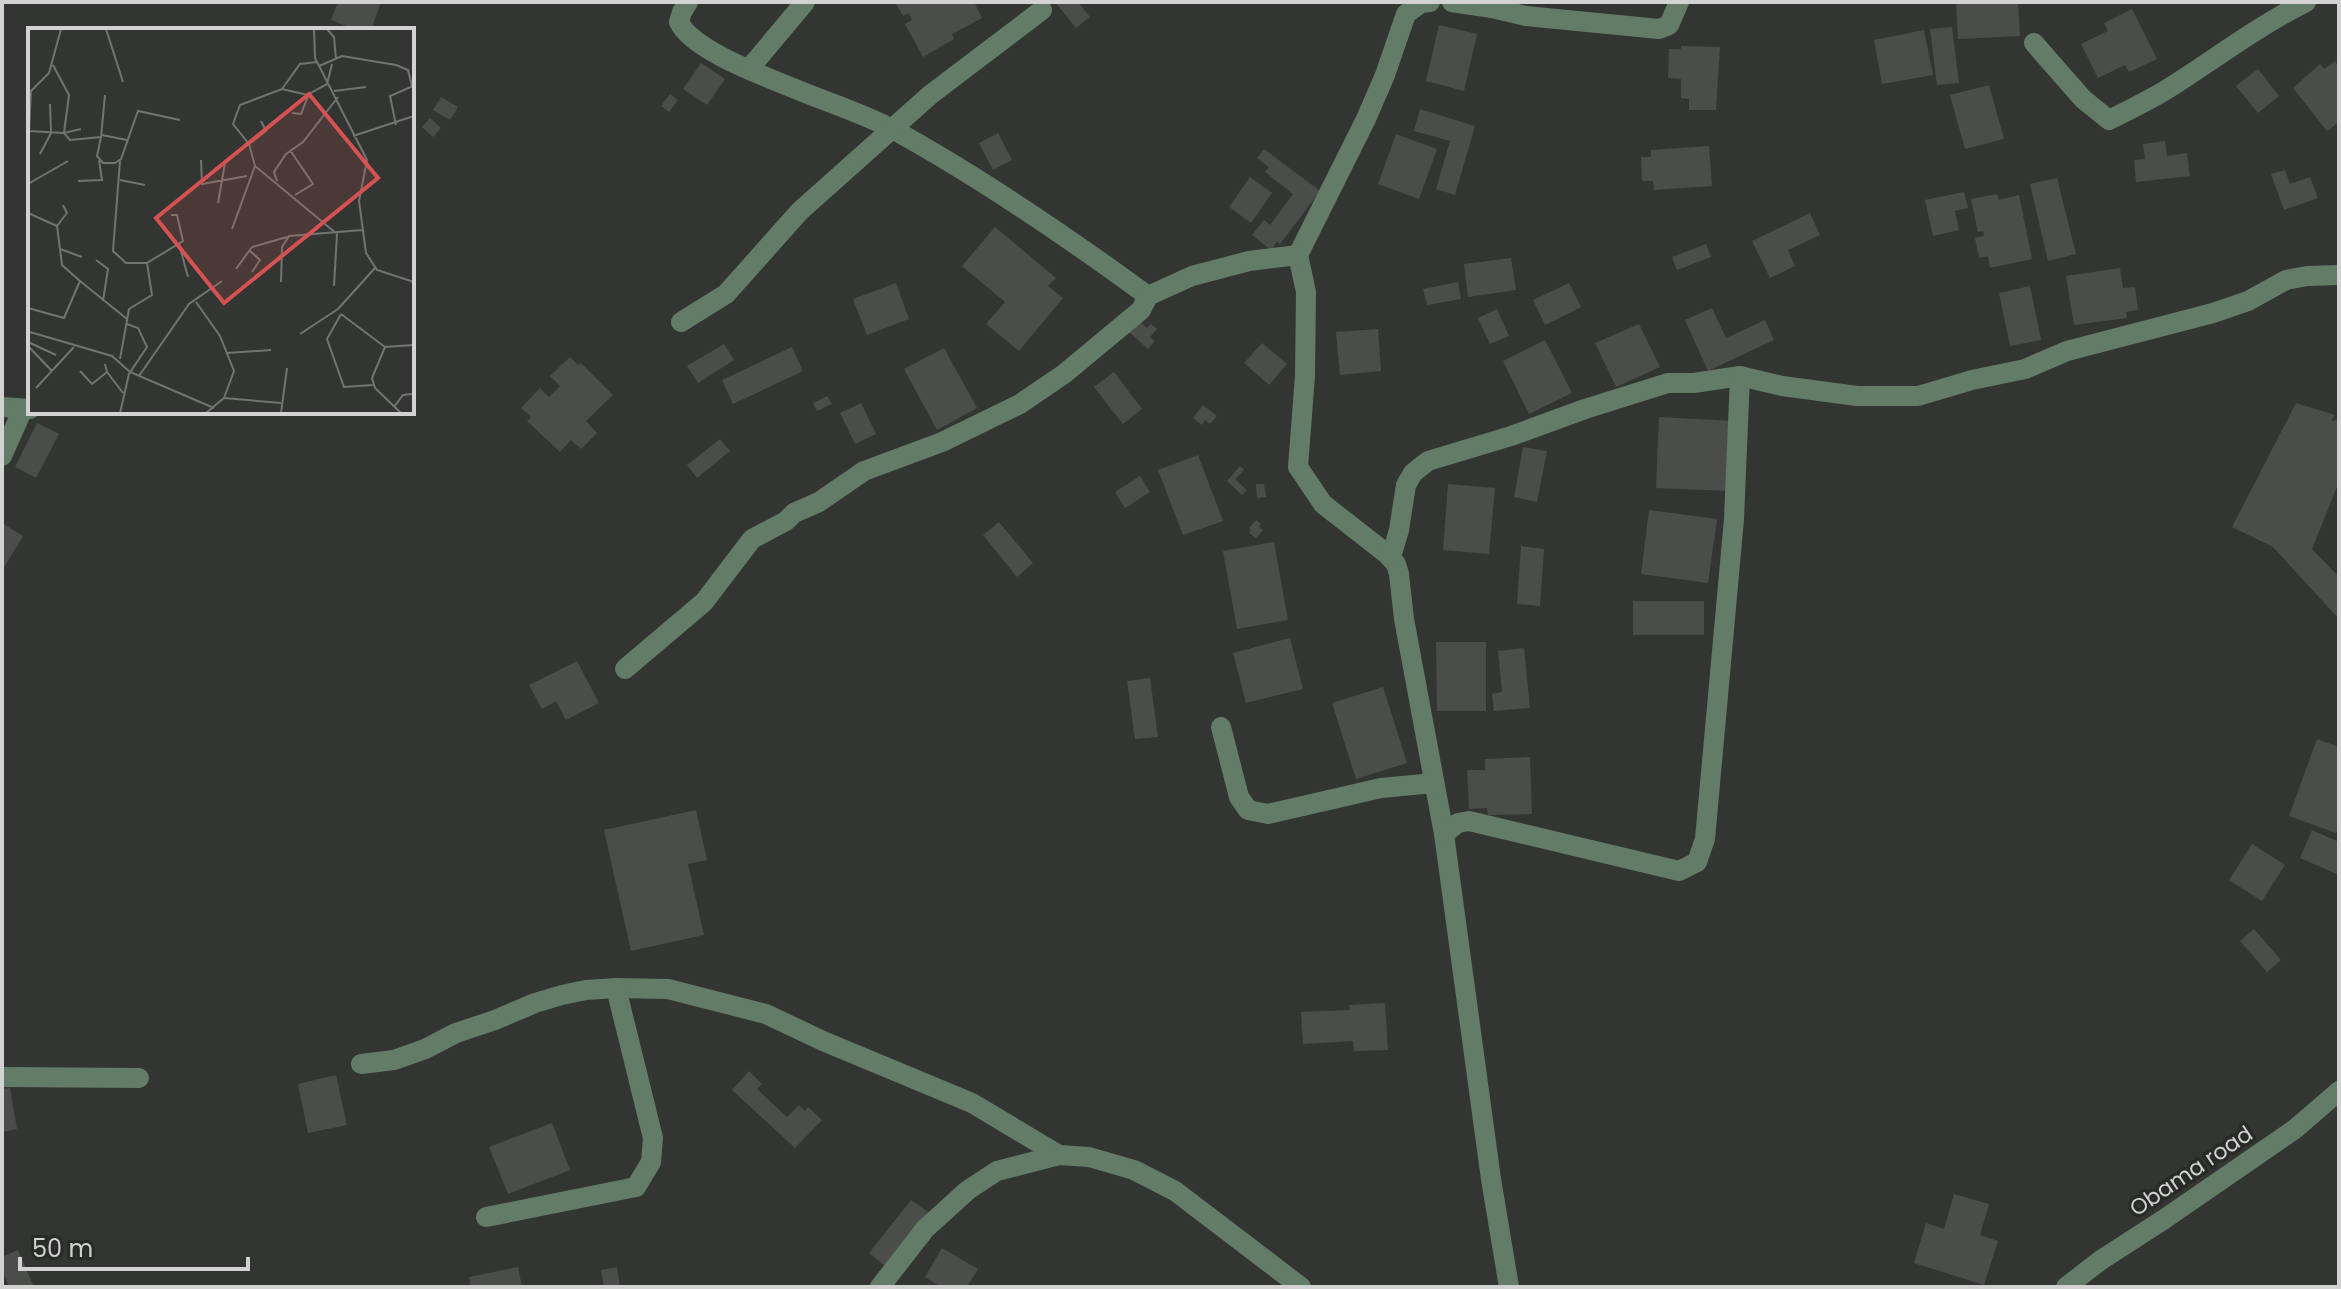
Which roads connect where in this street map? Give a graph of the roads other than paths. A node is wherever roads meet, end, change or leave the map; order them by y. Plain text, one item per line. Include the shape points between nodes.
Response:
1 (688, 2) edge
2 (805, 2) edge
3 (1430, 2) edge
4 (1452, 2) edge
5 (1679, 2) edge
6 (2306, 2) edge
7 (1406, 8) edge
8 (1042, 10) dead end
9 (2034, 43) dead end
10 (749, 69) junction
11 (891, 128) junction
12 (1298, 255) junction
13 (2339, 275) edge
14 (1148, 296) junction
15 (681, 322) dead end
16 (1740, 376) junction
17 (18, 409) edge
18 (2, 456) edge
19 (1391, 557) junction
20 (625, 669) dead end
21 (1221, 727) dead end
22 (1434, 783) junction
23 (1444, 834) junction
24 (616, 988) junction
25 (361, 1064) dead end
26 (2, 1077) edge
27 (139, 1078) dead end
28 (2339, 1091) edge
29 (1059, 1155) junction
30 (486, 1217) dead end
31 (880, 1287) edge
32 (1301, 1287) edge
33 (1509, 1287) edge
34 (2066, 1287) edge

1 - 10 street via 679,17 681,27 698,44
2 - 10 street
3 - 7 street
4 - 5 street via 1526,16 1659,29 1669,25
6 - 9 street via 2109,120
7 - 12 street via 1366,119
8 - 11 street
10 - 11 street
11 - 14 street via 1058,230
11 - 15 street via 800,211 726,294
12 - 14 street via 1235,264
12 - 19 street via 1306,292 1298,467 1323,504
13 - 16 street via 2286,280 2213,313 1918,396 1857,396
14 - 20 street via 1141,310 1020,404 942,442 864,471 752,539 704,602
16 - 19 street via 1668,383 1428,461 1406,485
16 - 23 street via 1734,519 1705,839 1697,862 1679,871 1469,821
17 - 18 street
19 - 22 street via 1399,574
21 - 22 street via 1239,797 1248,810 1268,814 1381,788
22 - 23 street
23 - 33 street
24 - 25 street via 535,1003 394,1060
24 - 29 street via 668,989 766,1014 972,1103
24 - 30 street via 653,1138 651,1162 636,1187
26 - 27 street
28 - 34 street, Obama road via 2283,1138
29 - 31 street via 997,1171 968,1190 925,1229
29 - 32 street via 1134,1170 1175,1191

